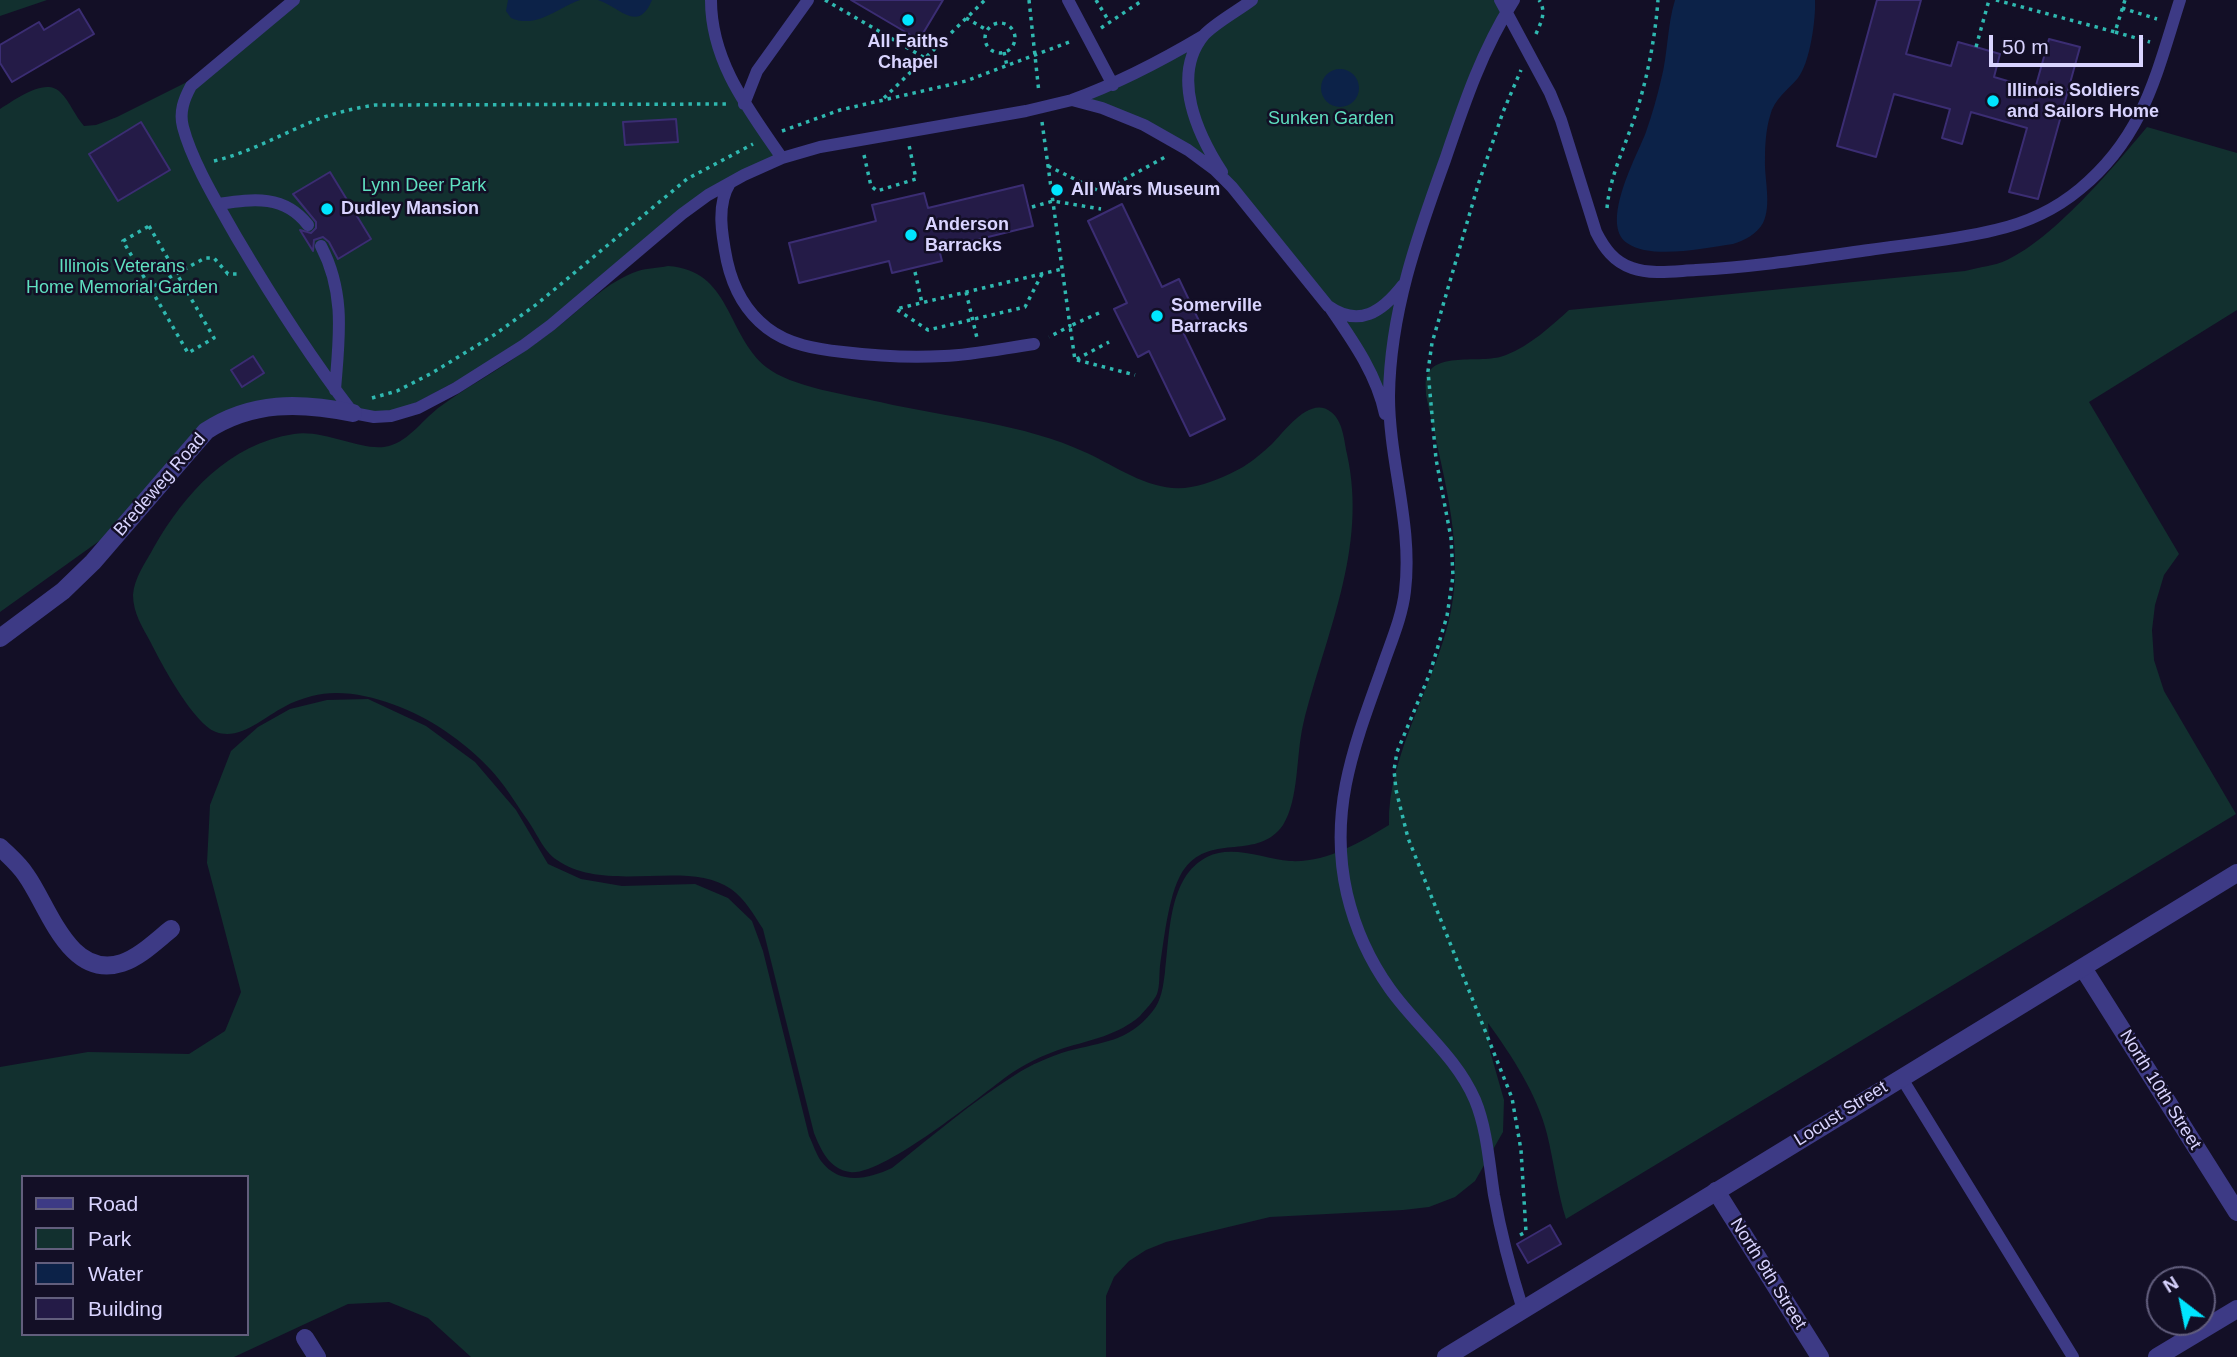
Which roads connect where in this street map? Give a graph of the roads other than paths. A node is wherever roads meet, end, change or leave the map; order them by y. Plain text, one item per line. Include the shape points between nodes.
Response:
1 (294, 0) edge
2 (711, 0) edge
3 (808, 0) edge
4 (1068, 0) edge
5 (1252, 0) edge
6 (1514, 0) edge
7 (2180, 0) edge
8 (1503, 6) edge
9 (1205, 35) junction
10 (1113, 85) junction
11 (1072, 100) junction
12 (744, 104) junction
13 (782, 158) junction
14 (730, 182) junction
15 (1232, 187) junction
16 (218, 204) junction
17 (308, 225) dead end
18 (321, 246) dead end
19 (1403, 285) junction
20 (1328, 306) junction
21 (1034, 344) road end
22 (335, 390) junction
23 (353, 413) junction
24 (1393, 452) junction
25 (0, 638) edge
26 (0, 847) edge
27 (2237, 873) edge
28 (171, 929) dead end
29 (2083, 968) junction
30 (1901, 1077) junction
31 (1716, 1192) junction
32 (2237, 1212) edge
33 (2237, 1309) edge
34 (1523, 1310) junction
35 (305, 1338) dead end
36 (317, 1357) edge
37 (1446, 1357) edge
38 (1820, 1357) edge
39 (2073, 1357) edge
40 (2157, 1357) edge

1 - 16 lane via 191,86 184,99 183,126
2 - 12 lane via 724,66
3 - 12 lane via 757,71
4 - 10 lane
5 - 9 lane
6 - 8 lane
7 - 8 lane via 2150,95 2127,138 2080,189 2029,220 1970,235 1737,268 1648,272 1624,265 1604,248 1550,93
8 - 19 lane
9 - 10 lane
9 - 15 lane via 1190,71 1192,104 1199,132
10 - 11 lane
11 - 13 lane
11 - 15 lane via 1144,125 1215,170
12 - 13 lane
13 - 14 lane
14 - 21 lane via 721,210 732,279 751,314 785,340 812,349 898,357 946,356
14 - 23 lane via 682,214 568,312 491,367 418,408 391,416
15 - 20 lane
16 - 17 lane via 268,201 286,205 299,212
16 - 22 lane
18 - 22 lane via 339,298
19 - 20 lane via 1387,303 1359,317 1345,316
19 - 24 lane via 1389,397
20 - 24 lane via 1369,370 1383,404
22 - 23 lane
23 - 25 street, Bredeweg Road via 305,406 267,407 224,419 206,431 93,562
24 - 34 lane via 1406,526 1405,590 1400,619 1344,784 1341,861 1347,895 1372,962 1462,1075 1475,1100 1504,1244
26 - 28 street via 26,875 61,935 87,962 103,966 120,963
27 - 29 street, Locust Street
29 - 30 street, Locust Street
29 - 32 street, North 10th Street
30 - 31 street, Locust Street
30 - 39 lane
31 - 34 street, Locust Street
31 - 38 street, North 9th Street
33 - 40 street
34 - 37 street, Locust Street
35 - 36 street

